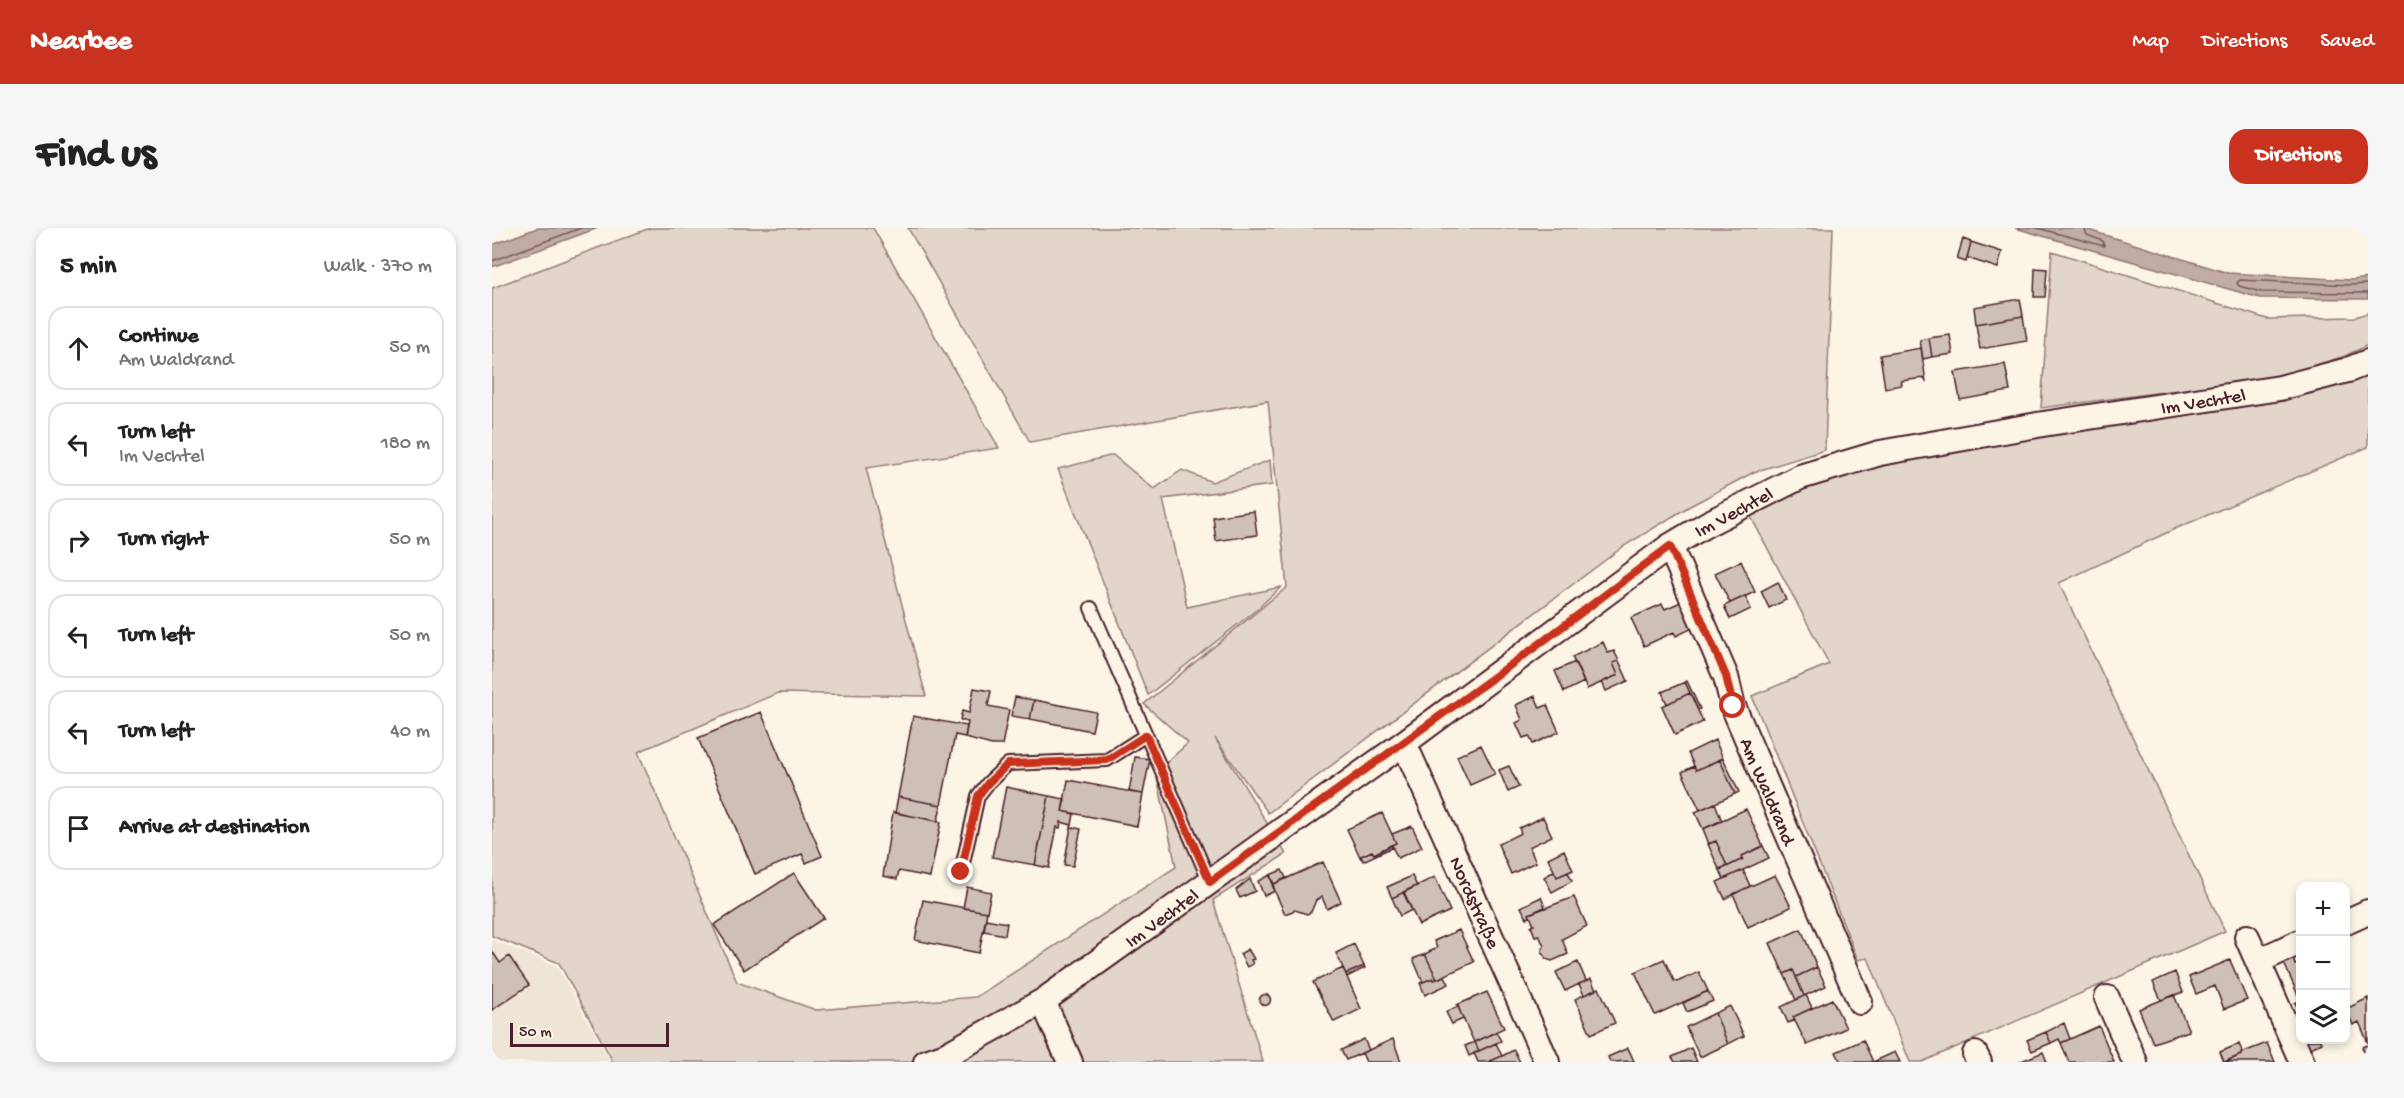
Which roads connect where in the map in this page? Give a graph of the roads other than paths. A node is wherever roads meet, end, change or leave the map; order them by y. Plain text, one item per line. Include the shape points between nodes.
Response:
1 (2368, 362) edge
2 (1670, 546) junction
3 (1091, 608) dead end
4 (1146, 735) junction
5 (1404, 743) junction
6 (961, 872) dead end
7 (1210, 882) junction
8 (2368, 912) edge
9 (2350, 920) edge
10 (2247, 937) dead end
11 (2296, 944) edge
12 (2258, 961) junction
13 (2108, 998) dead end
14 (1043, 1001) junction
15 (1860, 1002) dead end
16 (926, 1062) edge
17 (1070, 1062) edge
18 (1547, 1062) edge
19 (2135, 1062) edge
20 (2302, 1062) edge

1 - 2 street, Im Vechtel via 2280,388 1880,453 1800,477
2 - 5 street, Im Vechtel
2 - 15 street, Am Waldrand via 1726,676 1733,706
3 - 4 lane
4 - 6 lane via 1107,760 1008,764 978,796
4 - 7 lane
5 - 7 street, Im Vechtel
5 - 18 street, Nordstraße
7 - 14 street, Im Vechtel
8 - 9 street
10 - 12 street
11 - 12 street
12 - 20 street
13 - 19 street
14 - 16 street, Im Vechtel via 946,1056
14 - 17 street

